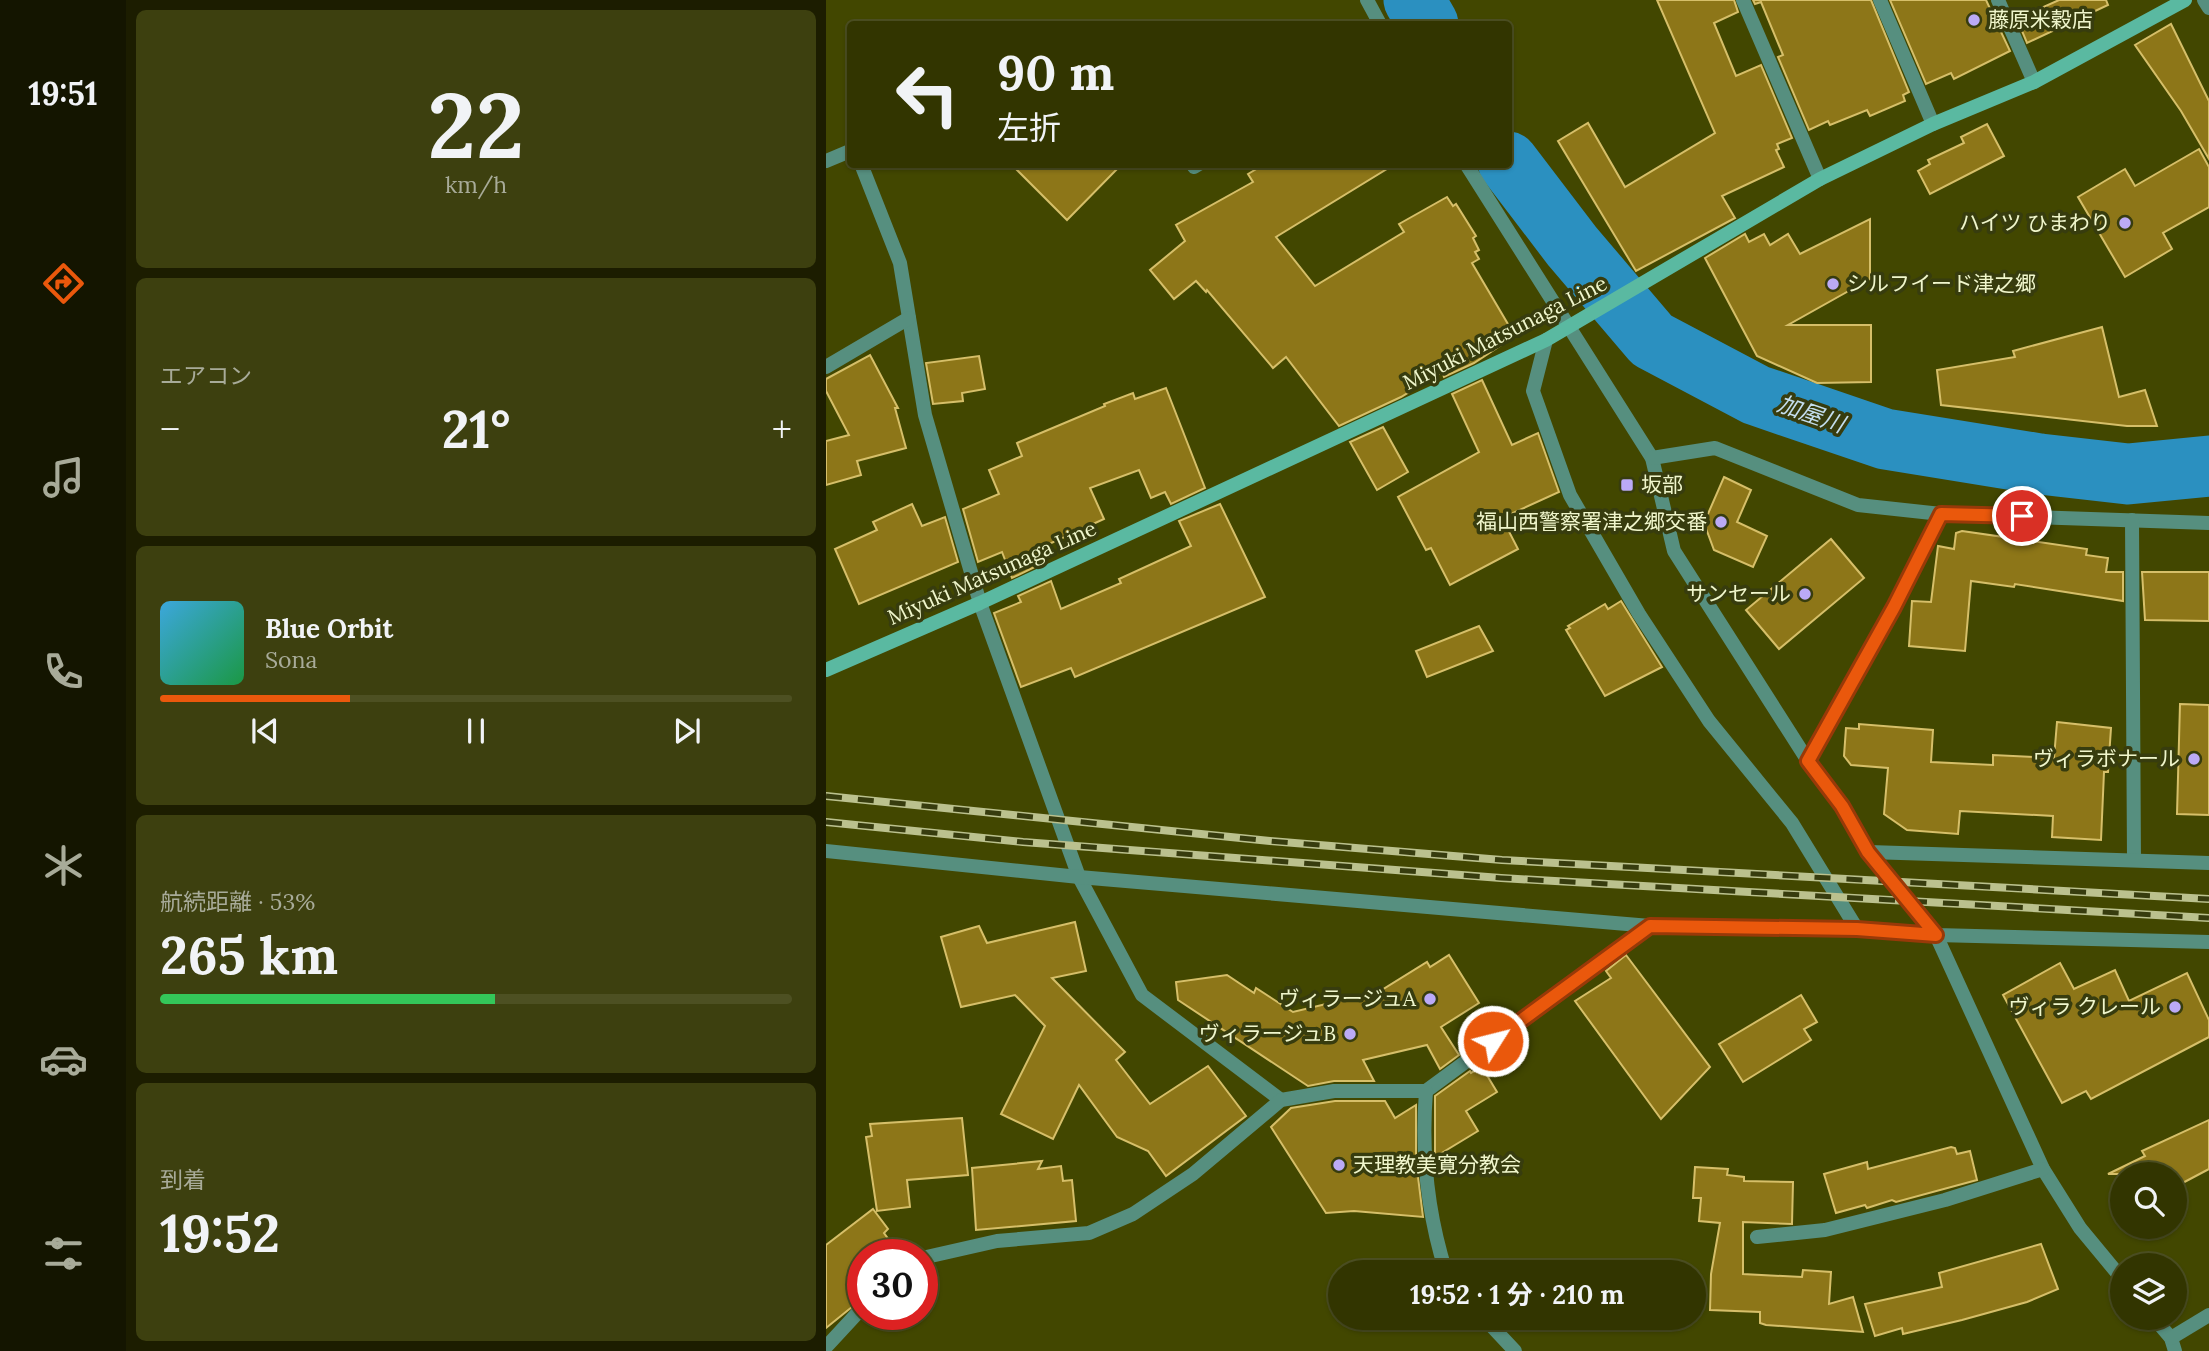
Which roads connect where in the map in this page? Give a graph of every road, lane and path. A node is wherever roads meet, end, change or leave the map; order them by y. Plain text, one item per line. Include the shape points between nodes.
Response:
1 (1367, 0) edge
2 (1743, 0) edge
3 (1880, 0) edge
4 (1997, 0) edge
5 (2185, 0) edge
6 (2204, 0) edge
7 (2209, 8) edge
8 (1378, 21) edge
9 (2034, 82) junction
10 (1933, 124) junction
11 (847, 152) edge
12 (826, 161) edge
13 (864, 168) edge
14 (1469, 168) edge
15 (1821, 179) junction
16 (909, 318) junction
17 (1570, 328) junction
18 (1546, 340) junction
19 (826, 367) edge
20 (1652, 458) junction
21 (1941, 514) junction
22 (2132, 520) junction
23 (2209, 523) edge
24 (980, 603) junction
25 (826, 670) edge
26 (1808, 761) junction
27 (826, 851) edge
28 (1868, 852) junction
29 (2134, 860) junction
30 (2209, 863) edge
31 (1079, 877) junction
32 (1650, 926) junction
33 (1857, 929) junction
34 (1936, 935) junction
35 (2207, 945) edge
36 (1426, 1091) junction
37 (1282, 1100) junction
38 (2043, 1169) junction
39 (1757, 1237) dead end
40 (938, 1254) edge
41 (1442, 1260) edge
42 (2110, 1264) edge
43 (2209, 1315) edge
44 (847, 1324) edge
45 (1495, 1330) edge
46 (2173, 1344) edge
47 (826, 1347) edge
48 (1515, 1351) edge

1 - 8 street
2 - 15 street
3 - 10 street
4 - 9 street
5 - 9 main road, Miyuki Matsunaga Line
6 - 7 street
9 - 10 main road, Miyuki Matsunaga Line
10 - 15 main road, Miyuki Matsunaga Line
11 - 12 street
13 - 16 street via 900,263
14 - 17 street
15 - 17 main road, Miyuki Matsunaga Line
16 - 19 street
16 - 24 street via 925,415
17 - 18 main road, Miyuki Matsunaga Line
17 - 20 street
18 - 24 main road, Miyuki Matsunaga Line
18 - 33 street via 1533,391 1570,495 1709,722 1791,823
20 - 21 street via 1715,448 1858,505
20 - 26 street via 1674,551
21 - 22 street
21 - 26 street
22 - 23 street
22 - 29 street
24 - 25 main road, Miyuki Matsunaga Line
24 - 31 street
26 - 28 street via 1842,806
27 - 31 street
28 - 29 street
28 - 34 street
29 - 30 street
31 - 32 street
31 - 37 street via 1142,995
32 - 33 street
32 - 36 street
33 - 34 street
34 - 35 street
34 - 38 street
36 - 37 street via 1334,1091
36 - 41 street via 1422,1140 1432,1226
37 - 40 street via 1194,1174 1133,1214 1089,1233 997,1241
38 - 39 street via 1825,1230
38 - 42 street via 2080,1228
43 - 46 street
44 - 47 street
45 - 48 street

